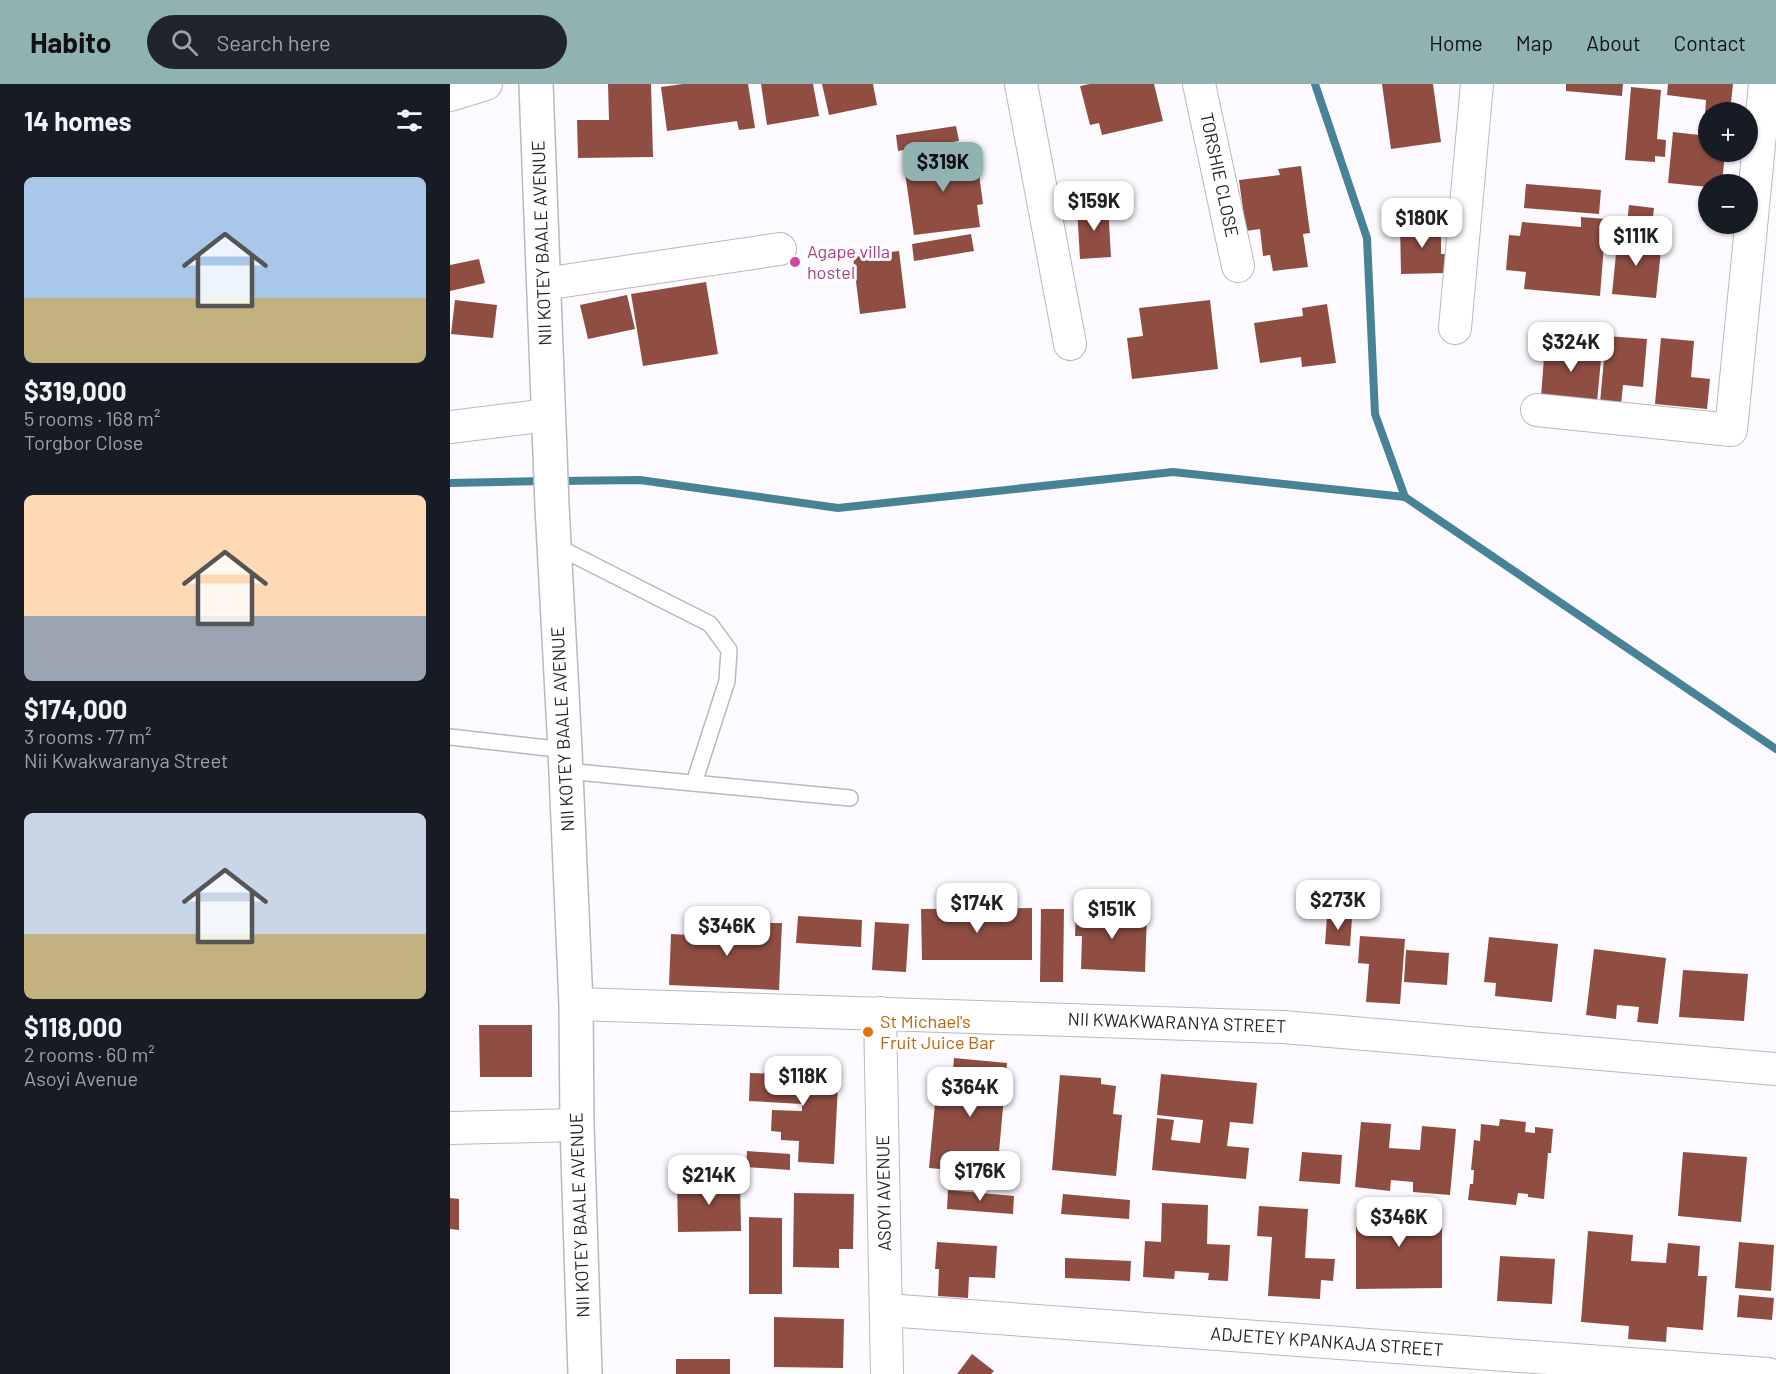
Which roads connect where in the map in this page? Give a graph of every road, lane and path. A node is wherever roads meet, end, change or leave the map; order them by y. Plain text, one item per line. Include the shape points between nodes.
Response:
1 (486, 84) edge
2 (536, 84) edge
3 (1021, 84) edge
4 (1199, 84) edge
5 (1477, 84) edge
6 (1765, 84) edge
7 (450, 94) edge
8 (780, 249) dead end
9 (1238, 266) dead end
10 (544, 284) junction
11 (1455, 328) dead end
12 (1070, 344) dead end
13 (1537, 410) dead end
14 (550, 423) junction
15 (450, 427) edge
16 (554, 545) junction
17 (450, 737) edge
18 (565, 761) junction
19 (694, 783) junction
20 (850, 798) dead end
21 (576, 1004) junction
22 (880, 1012) junction
23 (1776, 1069) edge
24 (577, 1125) junction
25 (450, 1128) edge
26 (886, 1310) junction
27 (1498, 1364) edge
28 (585, 1374) edge
29 (887, 1374) edge
30 (1768, 1374) edge

1 - 7 street
2 - 10 street, NII KOTEY BAALE AVENUE
3 - 12 street
4 - 9 street, TORSHIE CLOSE
5 - 11 street
6 - 13 street via 1731,430
8 - 10 street
10 - 14 street, NII KOTEY BAALE AVENUE
14 - 15 street
14 - 16 street, NII KOTEY BAALE AVENUE
16 - 18 street, NII KOTEY BAALE AVENUE
16 - 19 lane via 710,624 729,650 727,681
17 - 18 lane
18 - 19 lane
18 - 21 street, NII KOTEY BAALE AVENUE
19 - 20 lane
21 - 22 street, NII KWAKWARANYA STREET
21 - 24 street, NII KOTEY BAALE AVENUE
22 - 23 street, NII KWAKWARANYA STREET via 1283,1027
22 - 26 street, ASOYI AVENUE
24 - 25 street
24 - 28 street, NII KOTEY BAALE AVENUE
26 - 27 street, ADJETEY KPANKAJA STREET
26 - 29 street, ASOYI AVENUE
27 - 30 street, ADJETEY KPANKAJA STREET

